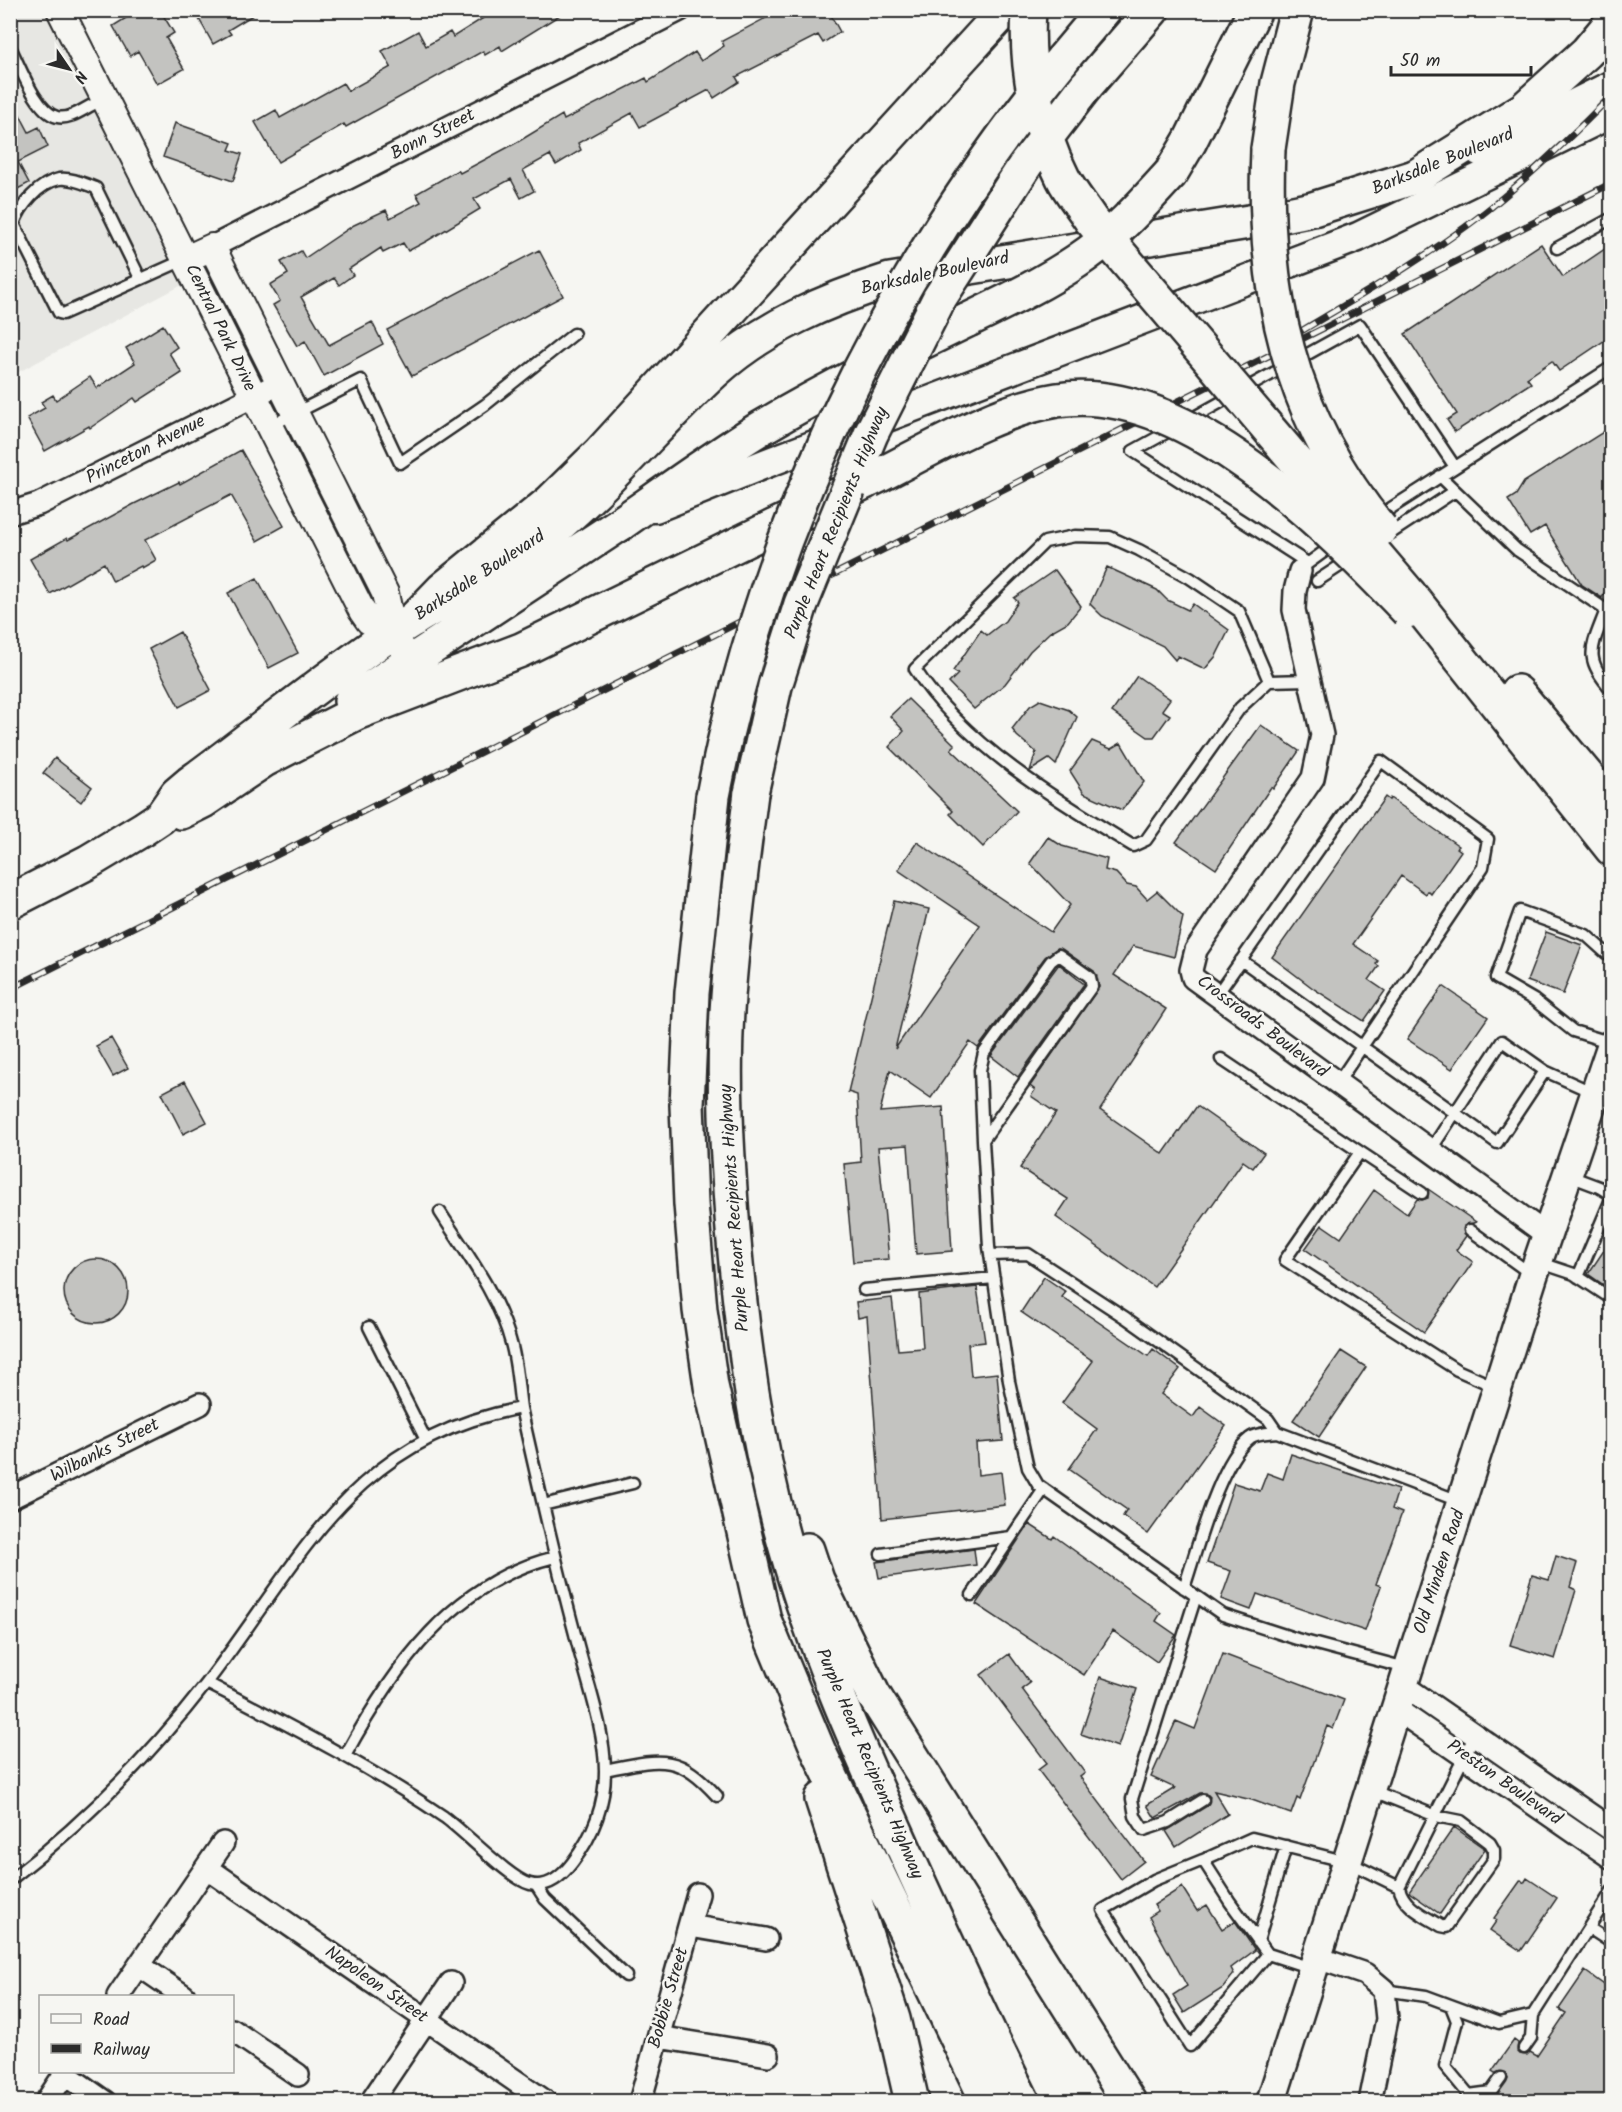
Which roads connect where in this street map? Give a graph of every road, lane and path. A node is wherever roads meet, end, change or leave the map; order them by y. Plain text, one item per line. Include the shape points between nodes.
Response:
1 (60, 10) edge
2 (680, 10) edge
3 (1005, 10) edge
4 (1029, 10) edge
5 (1104, 10) edge
6 (1152, 10) edge
7 (1255, 10) edge
8 (1298, 10) edge
9 (1307, 10) edge
10 (1611, 22) edge
11 (1290, 44) junction
12 (10, 47) edge
13 (1611, 85) edge
14 (99, 102) junction
15 (1611, 113) edge
16 (1415, 177) junction
17 (1611, 218) edge
18 (212, 247) junction
19 (1557, 248) dead end
20 (186, 259) junction
21 (140, 278) junction
22 (574, 334) dead end
23 (1611, 368) edge
24 (280, 383) junction
25 (253, 396) junction
26 (295, 414) junction
27 (268, 427) junction
28 (1455, 467) junction
29 (1440, 476) junction
30 (1455, 491) junction
31 (10, 513) edge
32 (621, 524) junction
33 (354, 563) junction
34 (1308, 571) junction
35 (1415, 597) junction
36 (1609, 612) edge
37 (403, 626) junction
38 (416, 675) junction
39 (1308, 680) junction
40 (1269, 681) junction
41 (1611, 690) edge
42 (1611, 806) edge
43 (161, 817) junction
44 (1611, 849) edge
45 (10, 902) edge
46 (1611, 955) edge
47 (1241, 960) junction
48 (1216, 996) junction
49 (1611, 1043) edge
50 (1362, 1047) junction
51 (1221, 1059) dead end
52 (1545, 1071) junction
53 (1337, 1084) junction
54 (1594, 1093) junction
55 (1452, 1114) junction
56 (983, 1140) junction
57 (1430, 1151) junction
58 (1360, 1152) junction
59 (1567, 1175) junction
60 (1422, 1193) dead end
61 (1611, 1196) edge
62 (440, 1212) dead end
63 (1470, 1230) dead end
64 (990, 1255) junction
65 (1540, 1258) junction
66 (1578, 1277) junction
67 (994, 1278) junction
68 (864, 1290) dead end
69 (1611, 1299) edge
70 (369, 1327) dead end
71 (1498, 1388) junction
72 (200, 1404) dead end
73 (754, 1407) junction
74 (521, 1408) junction
75 (1277, 1432) junction
76 (426, 1440) junction
77 (633, 1483) dead end
78 (1044, 1489) junction
79 (10, 1498) edge
80 (1462, 1502) junction
81 (543, 1505) junction
82 (1011, 1537) junction
83 (881, 1554) dead end
84 (555, 1557) junction
85 (1184, 1588) junction
86 (972, 1595) dead end
87 (1196, 1596) junction
88 (764, 1620) junction
89 (207, 1683) junction
90 (1403, 1688) junction
91 (1475, 1735) junction
92 (345, 1756) junction
93 (1465, 1756) junction
94 (605, 1770) junction
95 (1371, 1790) junction
96 (717, 1796) dead end
97 (1203, 1800) dead end
98 (1436, 1816) junction
99 (1611, 1830) edge
100 (224, 1843) dead end
101 (1286, 1846) junction
102 (1610, 1855) edge
103 (1203, 1860) junction
104 (1348, 1862) junction
105 (207, 1868) junction
106 (10, 1880) edge
107 (536, 1885) junction
108 (1399, 1887) junction
109 (1611, 1891) edge
110 (698, 1894) dead end
111 (690, 1926) junction
112 (1589, 1928) junction
113 (766, 1939) dead end
114 (1258, 1941) junction
115 (1611, 1943) edge
116 (1268, 1954) junction
117 (1316, 1964) junction
118 (140, 1966) junction
119 (626, 1976) dead end
120 (452, 1983) dead end
121 (1384, 1990) junction
122 (119, 1995) edge
123 (183, 1995) edge
124 (1451, 2006) junction
125 (1533, 2014) junction
126 (426, 2020) junction
127 (234, 2031) edge
128 (658, 2037) junction
129 (1524, 2048) dead end
130 (768, 2055) dead end
131 (65, 2073) edge
132 (298, 2075) dead end
133 (1502, 2078) dead end
134 (1467, 2098) edge
135 (46, 2102) edge
136 (105, 2102) edge
137 (370, 2102) edge
138 (546, 2102) edge
139 (640, 2102) edge
140 (912, 2102) edge
141 (988, 2102) edge
142 (1023, 2102) edge
143 (1129, 2102) edge
144 (1271, 2102) edge
145 (1370, 2102) edge

1 - 14 street, Central Park Drive
2 - 18 street, Bonn Street
3 - 37 main road via 600,453 550,502
4 - 35 main road, bridge via 1032,85 1040,116 1063,177 1091,220
5 - 88 main road, Purple Heart Recipients Highway, bridge via 988,156 942,224 898,297 851,389 782,545 727,725 712,796 692,993 687,1105 691,1204 711,1386
6 - 73 main road, Purple Heart Recipients Highway, bridge via 1026,164 939,299 881,412 801,604 775,686 751,793 729,977 725,1119 738,1297
7 - 32 main road, bridge via 1171,173 1116,230 1029,291 870,368 761,428
8 - 11 main road
9 - 11 main road
10 - 16 main road via 1587,52 1524,109
11 - 35 main road, bridge via 1278,83 1268,149 1267,229 1272,286 1295,378 1318,433
12 - 14 lane via 39,105 56,117 71,116
13 - 16 main road, Barksdale Boulevard via 1521,131
14 - 20 street, Central Park Drive
15 - 32 main road, Barksdale Boulevard via 1358,237 767,463
16 - 37 main road, Barksdale Boulevard via 1313,208 1249,222 890,280 806,311 759,338 716,370 534,545
17 - 19 lane
18 - 20 street, Bonn Street
18 - 24 street, Central Park Drive
20 - 21 lane
20 - 25 street, Central Park Drive
21 - 21 lane via 96,188 60,179 44,186 17,214 14,224 59,313 66,314
22 - 26 lane via 485,405 400,463 361,380
23 - 28 lane
24 - 25 street, Princeton Avenue
24 - 26 street, Central Park Drive
25 - 27 street, Central Park Drive
25 - 31 street, Princeton Avenue via 39,504
26 - 27 lane
26 - 33 street, Central Park Drive
27 - 33 street, Central Park Drive
28 - 29 lane
28 - 34 lane via 1360,325 1133,451
29 - 30 lane
29 - 34 lane
30 - 34 lane
30 - 36 lane via 1517,550
32 - 38 main road, Barksdale Boulevard
33 - 37 street, Central Park Drive via 369,621
34 - 39 street, Crossroads Boulevard via 1295,591 1294,610
35 - 38 main road, bridge via 1367,569 1286,494 1204,437 1131,404 1059,399 1019,409 521,650
35 - 42 main road
35 - 44 main road
36 - 41 lane via 1590,651 1597,674
37 - 38 street
37 - 43 main road, Barksdale Boulevard via 190,783
38 - 43 main road, Barksdale Boulevard via 356,713 260,762 203,801
39 - 40 lane
39 - 48 street, Crossroads Boulevard via 1322,735 1313,778 1203,938 1192,960 1193,978
40 - 40 lane via 1239,611 1190,578 1110,537 1076,536 1045,542 915,669 930,692 1042,791 1133,846 1146,840 1240,708
43 - 45 main road, Barksdale Boulevard via 88,862
46 - 49 lane via 1587,935 1520,911 1496,978 1573,1031
47 - 48 lane
47 - 50 lane
47 - 50 lane via 1381,761 1488,839 1483,867
48 - 53 street, Crossroads Boulevard
49 - 54 main road, Old Minden Road
50 - 53 lane
50 - 55 lane
51 - 58 lane
52 - 54 lane
52 - 55 lane via 1497,1143
52 - 55 lane via 1502,1041
53 - 57 street, Crossroads Boulevard
54 - 59 main road, Old Minden Road
55 - 57 lane
56 - 56 lane via 980,1070 984,1053 1059,955 1090,977 1092,986
56 - 64 lane
57 - 65 street, Crossroads Boulevard
58 - 60 lane
58 - 71 lane via 1285,1260 1457,1370
59 - 61 lane
59 - 65 main road, Old Minden Road
61 - 66 lane
62 - 74 lane via 505,1324
63 - 65 lane
64 - 67 lane
64 - 75 lane via 1028,1254 1249,1405 1268,1419
65 - 66 lane
65 - 71 main road, Old Minden Road
66 - 69 lane
67 - 68 lane
67 - 78 lane via 1009,1381 1028,1468
70 - 76 lane
71 - 80 main road, Old Minden Road
72 - 79 street, Wilbanks Street
73 - 142 main road, Purple Heart Recipients Highway via 785,1545 841,1710
73 - 143 main road via 777,1460 818,1580 873,1694
74 - 76 lane via 476,1418
74 - 81 lane
75 - 80 lane
75 - 85 lane via 1252,1436 1235,1455 1217,1493
76 - 89 lane via 364,1481 334,1509
77 - 81 lane
78 - 82 lane
78 - 85 lane
80 - 90 main road, Old Minden Road
81 - 84 lane
82 - 83 lane
82 - 86 lane
84 - 92 lane via 530,1563 498,1578 439,1621 405,1659
84 - 94 lane via 597,1721
85 - 87 lane
87 - 90 lane via 1223,1615 1297,1639
87 - 97 lane via 1132,1799 1135,1816 1144,1830 1168,1822
88 - 140 main road via 893,2019
88 - 141 main road, Purple Heart Recipients Highway via 824,1762
89 - 92 lane
89 - 106 lane via 107,1797
90 - 91 street, Preston Boulevard
90 - 93 street, Preston Boulevard
90 - 95 main road, Old Minden Road
91 - 93 lane
91 - 99 street, Preston Boulevard
92 - 107 lane via 447,1819 521,1880
93 - 98 lane
93 - 102 street, Preston Boulevard
94 - 96 lane via 645,1762 670,1762 687,1767
94 - 107 lane via 601,1810 584,1848 555,1880
95 - 98 lane
95 - 104 main road, Old Minden Road
98 - 108 lane
98 - 108 lane via 1461,1821 1490,1843 1494,1859 1446,1926 1406,1903
100 - 105 street
101 - 103 lane via 1252,1838
101 - 104 lane
101 - 114 lane
103 - 114 lane
103 - 116 lane via 1154,1880 1103,1910 1190,2046
104 - 108 lane
104 - 117 main road, Old Minden Road
105 - 118 street
105 - 126 street, Napoleon Street
107 - 119 lane
109 - 112 lane
110 - 111 street, Bobbie Street
111 - 113 street
111 - 128 street, Bobbie Street
112 - 115 lane
112 - 125 lane
114 - 116 lane
116 - 117 lane
117 - 121 street via 1365,1974
117 - 144 main road, Old Minden Road
118 - 122 street
118 - 123 street
120 - 126 street
121 - 124 lane via 1426,1996
121 - 145 street via 1387,2019
124 - 125 lane via 1499,2023
124 - 134 lane via 1457,2021 1445,2066
125 - 129 lane via 1531,2038
126 - 137 street
126 - 138 street, Napoleon Street
127 - 132 street
128 - 130 street
128 - 139 street, Bobbie Street
131 - 135 street
131 - 136 street
133 - 134 lane via 1491,2092

